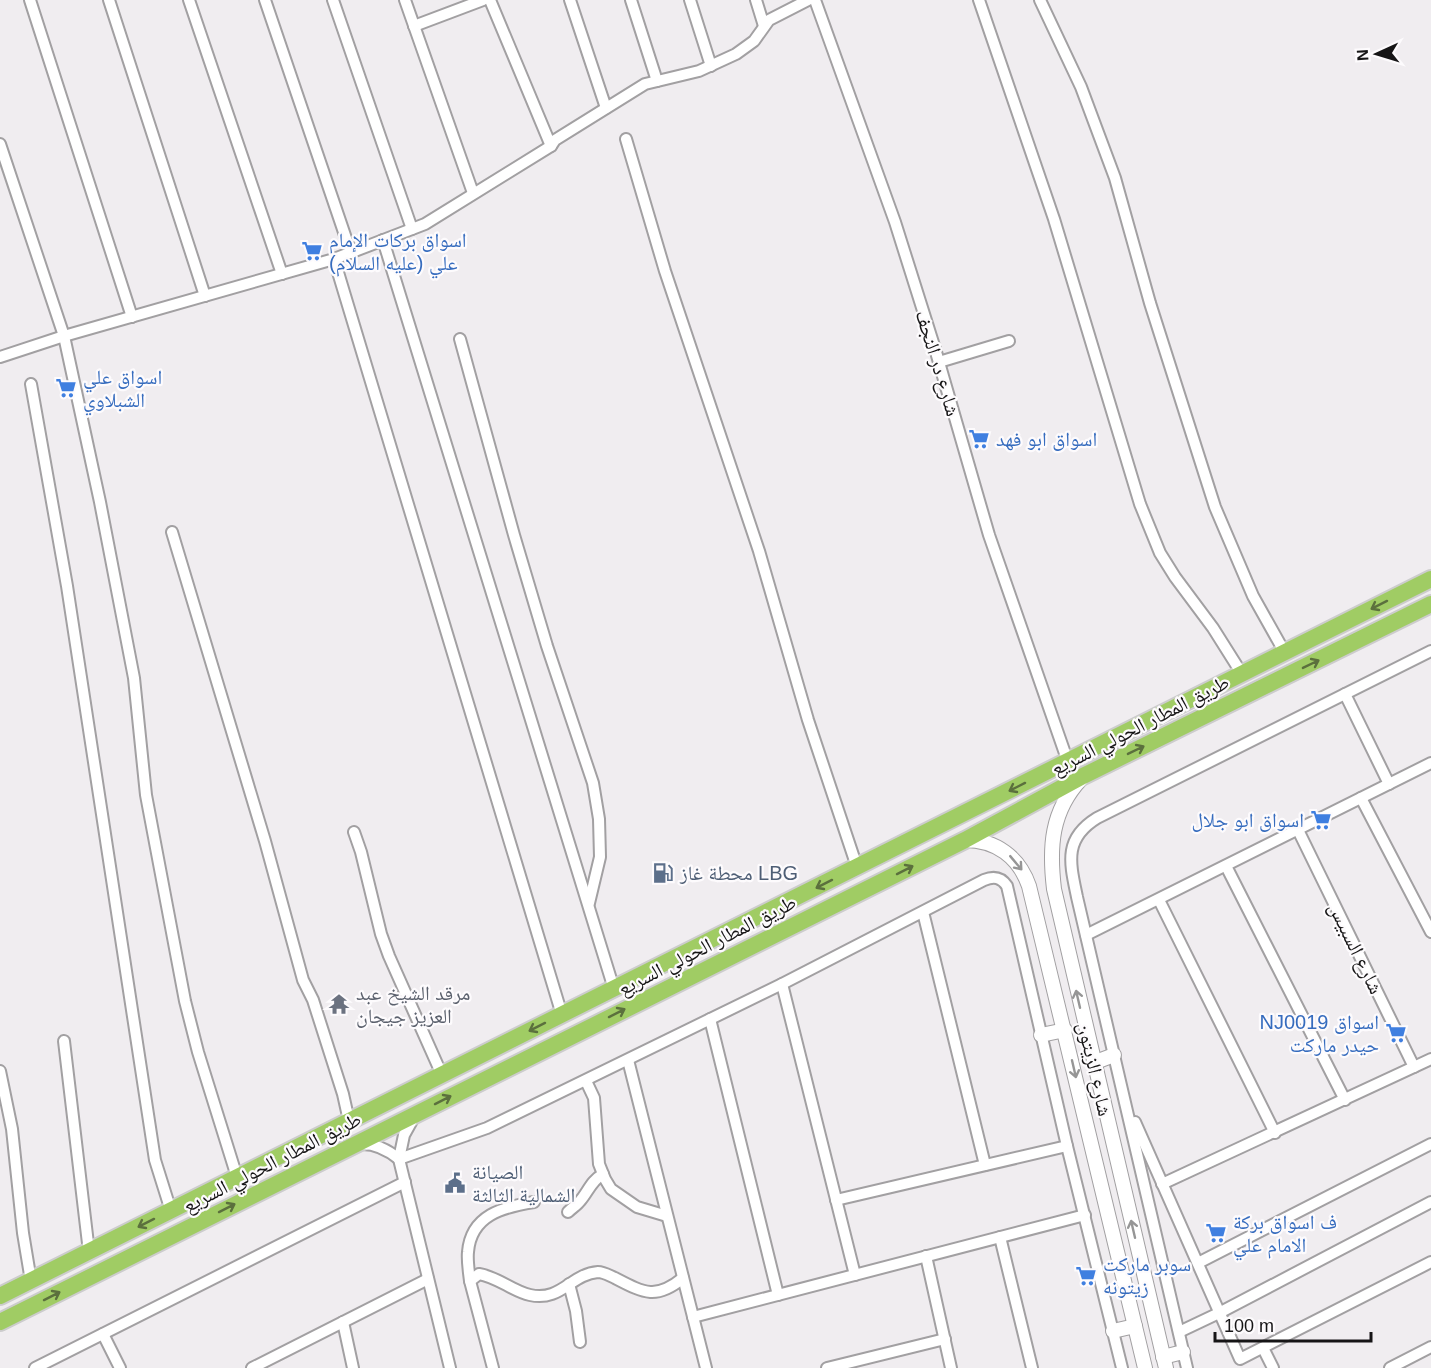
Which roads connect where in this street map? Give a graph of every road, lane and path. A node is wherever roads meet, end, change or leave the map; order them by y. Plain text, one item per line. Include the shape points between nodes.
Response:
1 (30, 0) edge
2 (109, 0) edge
3 (189, 0) edge
4 (265, 0) edge
5 (333, 0) edge
6 (405, 0) edge
7 (483, 0) edge
8 (490, 0) edge
9 (570, 0) edge
10 (631, 0) edge
11 (690, 0) edge
12 (756, 0) edge
13 (808, 0) edge
14 (814, 0) edge
15 (979, 0) edge
16 (1040, 0) edge
17 (414, 26) junction
18 (764, 27) junction
19 (711, 66) junction
20 (657, 81) junction
21 (606, 108) junction
22 (626, 139) dead end
23 (0, 144) edge
24 (551, 146) junction
25 (473, 193) junction
26 (412, 229) junction
27 (383, 240) junction
28 (351, 253) junction
29 (334, 260) junction
30 (282, 274) junction
31 (205, 296) junction
32 (132, 317) junction
33 (64, 336) junction
34 (460, 339) dead end
35 (1009, 341) dead end
36 (0, 357) edge
37 (939, 362) junction
38 (31, 384) dead end
39 (172, 532) dead end
40 (1431, 579) edge
41 (1431, 604) edge
42 (1431, 651) edge
43 (1285, 652) junction
44 (1242, 674) junction
45 (1346, 694) junction
46 (1068, 762) junction
47 (1431, 764) edge
48 (1083, 776) junction
49 (1389, 784) junction
50 (1361, 798) junction
51 (1298, 830) junction
52 (354, 832) dead end
53 (965, 840) junction
54 (1226, 866) junction
55 (857, 867) junction
56 (1159, 900) junction
57 (588, 903) junction
58 (923, 912) junction
59 (1431, 932) edge
60 (1086, 935) junction
61 (1064, 938) junction
62 (1044, 942) junction
63 (782, 984) junction
64 (614, 989) junction
65 (562, 1015) junction
66 (710, 1019) junction
67 (1065, 1030) junction
68 (1041, 1035) junction
69 (64, 1041) dead end
70 (1114, 1055) junction
71 (628, 1060) junction
72 (1431, 1060) edge
73 (1093, 1063) junction
74 (1414, 1067) junction
75 (0, 1071) edge
76 (442, 1075) junction
77 (585, 1081) junction
78 (1124, 1098) junction
79 (1345, 1100) junction
80 (416, 1114) junction
81 (349, 1121) junction
82 (1275, 1133) junction
83 (1431, 1144) edge
84 (352, 1145) junction
85 (1067, 1146) junction
86 (399, 1159) junction
87 (986, 1166) junction
88 (603, 1173) junction
89 (237, 1178) junction
90 (405, 1182) junction
91 (1162, 1184) junction
92 (836, 1200) junction
93 (534, 1202) dead end
94 (1431, 1202) edge
95 (171, 1211) junction
96 (568, 1212) dead end
97 (1085, 1215) junction
98 (667, 1216) junction
99 (1000, 1237) junction
100 (89, 1252) junction
101 (926, 1256) junction
102 (1431, 1262) edge
103 (1197, 1263) junction
104 (855, 1275) junction
105 (683, 1278) junction
106 (428, 1279) junction
107 (31, 1281) junction
108 (470, 1281) junction
109 (569, 1284) junction
110 (778, 1295) junction
111 (0, 1296) edge
112 (1220, 1313) junction
113 (693, 1317) junction
114 (0, 1322) edge
115 (343, 1322) junction
116 (1135, 1326) junction
117 (1113, 1331) junction
118 (1179, 1332) junction
119 (103, 1334) junction
120 (945, 1339) junction
121 (580, 1342) dead end
122 (1431, 1347) edge
123 (1263, 1348) junction
124 (1183, 1352) junction
125 (872, 1363) edge
126 (1164, 1363) edge
127 (35, 1368) edge
128 (120, 1368) edge
129 (252, 1368) edge
130 (352, 1368) edge
131 (450, 1368) edge
132 (494, 1368) edge
133 (706, 1368) edge
134 (827, 1368) edge
135 (951, 1368) edge
136 (1032, 1368) edge
137 (1122, 1368) edge
138 (1145, 1368) edge
139 (1187, 1368) edge
140 (1273, 1368) edge
141 (1390, 1368) edge

1 - 32 street
2 - 31 street
3 - 30 street
4 - 28 street
5 - 26 street
6 - 17 street
7 - 17 street
8 - 24 street
9 - 21 street
10 - 20 street
11 - 19 street
12 - 18 street
13 - 18 street via 769,20
14 - 37 street, شارع در النجف via 895,222
15 - 44 street via 1054,219 1150,531 1175,577
16 - 43 street via 1081,87 1115,178 1215,507 1252,596
17 - 25 street
18 - 19 street via 754,41
19 - 20 street
20 - 21 street
21 - 24 street
22 - 55 street
23 - 33 street
24 - 25 street
25 - 26 street
26 - 27 street
27 - 28 street
27 - 57 street
28 - 29 street
29 - 30 street
29 - 65 street
30 - 31 street
31 - 32 street
32 - 33 street
33 - 36 street
33 - 89 street via 134,678 146,795 185,1001
34 - 57 street via 547,646 592,783 599,819 600,857
35 - 37 street
37 - 46 street, شارع در النجف via 989,535
38 - 95 street via 67,586 155,1160
39 - 81 street via 303,980 314,1000
40 -> 43 highway, طريق المطار الحولي السريع
48 -> 41 highway, طريق المطار الحولي السريع
42 - 45 street
43 - 44 highway, طريق المطار الحولي السريع
44 - 46 highway, طريق المطار الحولي السريع
45 - 49 street
45 - 60 street via 1085,826 1070,855
46 -> 55 highway, طريق المطار الحولي السريع
47 - 49 street
48 - 53 highway, طريق المطار الحولي السريع
48 - 61 main road, شارع الزيتون via 1057,814 1051,844 1054,889
49 - 50 street
50 - 51 street
50 - 59 street
51 - 54 street
51 - 74 street, شارع السبيس
52 - 76 street via 381,934
53 -> 62 main road, شارع الزيتون via 990,844 1018,863 1029,886
80 -> 53 highway, طريق المطار الحولي السريع
54 - 56 street
54 - 79 street
55 -> 64 highway, طريق المطار الحولي السريع
56 - 60 street
56 - 82 street
57 - 64 street
58 - 63 street
58 - 68 street via 990,877 1003,881
58 - 87 street
60 - 70 street
61 - 62 main road via 1053,935
73 -> 61 main road, شارع الزيتون
62 - 67 main road, شارع الزيتون
63 - 66 street
63 - 92 street
64 - 65 highway, طريق المطار الحولي السريع
65 -> 76 highway, طريق المطار الحولي السريع
66 - 71 street
66 - 110 street
67 - 68 main road
67 -> 116 main road, شارع الزيتون
68 - 85 street
69 - 100 street
70 - 73 main road
70 - 78 street
71 - 77 street
71 - 98 street
72 - 74 street
126 -> 73 main road, شارع الزيتون
74 - 79 street
75 - 107 street via 12,1129
76 - 81 highway, طريق المطار الحولي السريع
77 - 86 street via 487,1128
77 - 88 street via 594,1098
78 - 91 street
78 - 118 street
79 - 82 street
80 - 84 highway, طريق المطار الحولي السريع
80 - 86 street via 404,1135
81 - 89 highway, طريق المطار الحولي السريع
82 - 91 street
83 - 103 street
84 - 86 street via 378,1146
114 -> 84 highway, طريق المطار الحولي السريع
85 - 87 street
85 - 97 street
86 - 90 street
87 - 92 street
88 - 96 street
88 - 98 street via 611,1188 624,1199
89 - 95 highway, طريق المطار الحولي السريع
90 - 106 street
90 - 119 street
91 - 103 street
92 - 104 street
93 - 108 street via 504,1207 484,1218 472,1235 468,1252
94 - 112 street
95 -> 100 highway, طريق المطار الحولي السريع
97 - 99 street
97 - 117 street
98 - 105 street
99 - 101 street
99 - 136 street
100 - 107 highway, طريق المطار الحولي السريع
101 - 104 street
101 - 120 street
102 - 123 street
103 - 112 street
104 - 110 street
105 - 109 street via 670,1289 657,1292 637,1290 601,1271
105 - 113 street
106 - 115 street
106 - 131 street
107 - 111 highway, طريق المطار الحولي السريع
108 - 109 street via 479,1274 490,1275 508,1287 548,1297
108 - 132 street
109 - 121 street
110 - 113 street
112 - 118 street
112 - 123 street via 1240,1359
113 - 133 street
115 - 129 street
115 - 130 street
116 - 117 main road
116 - 138 main road, شارع الزيتون
117 - 137 street
118 - 124 street
119 - 127 street
119 - 128 street
120 - 125 street
120 - 135 street
122 - 141 street
123 - 140 street
124 - 126 main road
124 - 139 street
125 - 134 street

